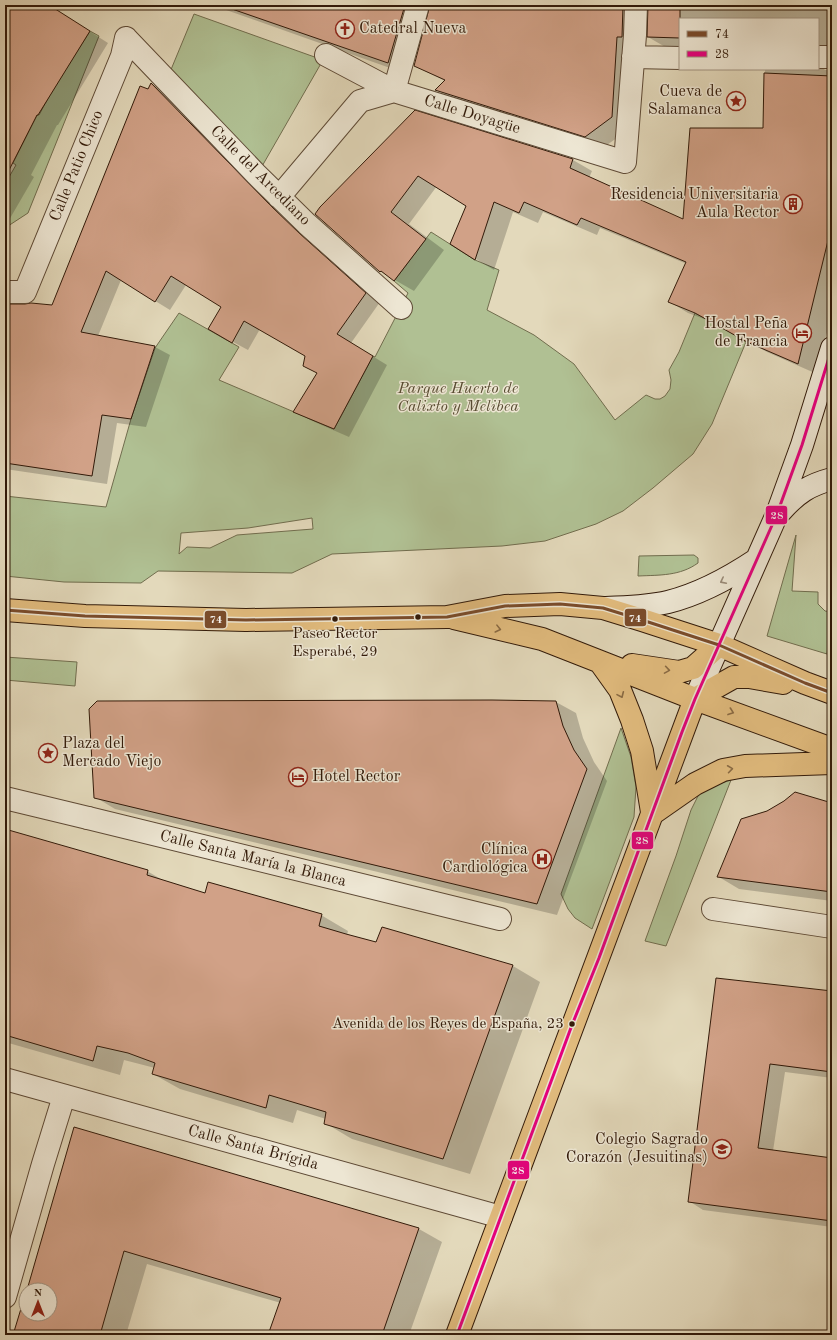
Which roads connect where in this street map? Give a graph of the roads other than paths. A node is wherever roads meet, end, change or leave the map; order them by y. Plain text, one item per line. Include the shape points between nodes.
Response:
1 (418, 5) edge
2 (636, 5) edge
3 (126, 38) joint
4 (326, 55) dead end
5 (633, 57) junction
6 (819, 57) edge
7 (832, 57) edge
8 (679, 58) edge
9 (394, 92) junction
10 (279, 197) junction
11 (15, 292) edge
12 (401, 308) dead end
13 (832, 348) edge
14 (802, 445) junction
15 (825, 480) edge
16 (777, 514) junction
17 (756, 560) junction
18 (603, 608) junction
19 (5, 610) edge
20 (447, 616) junction
21 (719, 645) junction
22 (600, 662) junction
23 (827, 691) edge
24 (695, 699) junction
25 (832, 749) edge
26 (832, 763) edge
27 (5, 798) edge
28 (652, 814) junction
29 (713, 909) dead end
30 (500, 919) dead end
31 (832, 927) edge
32 (5, 1079) edge
33 (64, 1096) junction
34 (501, 1217) junction
35 (5, 1297) edge
36 (457, 1335) edge

1 - 9 street
2 - 5 street
3 - 10 street, Calle del Arcediano
3 - 11 street, Calle Patio Chico via 122,56
4 - 9 street, Calle Doyagüe
5 - 8 street
5 - 9 street, Calle Doyagüe via 625,162
6 - 7 street
9 - 10 street via 360,101
10 - 12 street, Calle del Arcediano
13 - 14 street
14 - 15 street via 803,466 806,472 810,478
14 - 16 street
15 - 16 street via 794,496
16 - 17 street
17 -> 18 street via 729,578 668,602 647,606
17 - 21 street
18 - 20 main road via 560,604 505,606
18 - 21 main road
19 - 20 main road via 85,616 246,620
20 -> 22 main road via 542,639
22 -> 21 main road via 679,672 693,668
21 - 23 main road
21 - 24 street
22 - 24 main road
22 -> 28 main road via 620,690 632,720 642,751
23 - 24 main road via 749,677 734,677
24 -> 25 main road
24 - 28 main road
28 -> 26 main road via 695,784 723,770 745,766
27 - 30 street, Calle Santa María la Blanca
28 - 34 main road
29 - 31 street
32 - 33 street, Calle Santa Brígida
33 - 34 street, Calle Santa Brígida
33 - 35 street
34 - 36 main road

